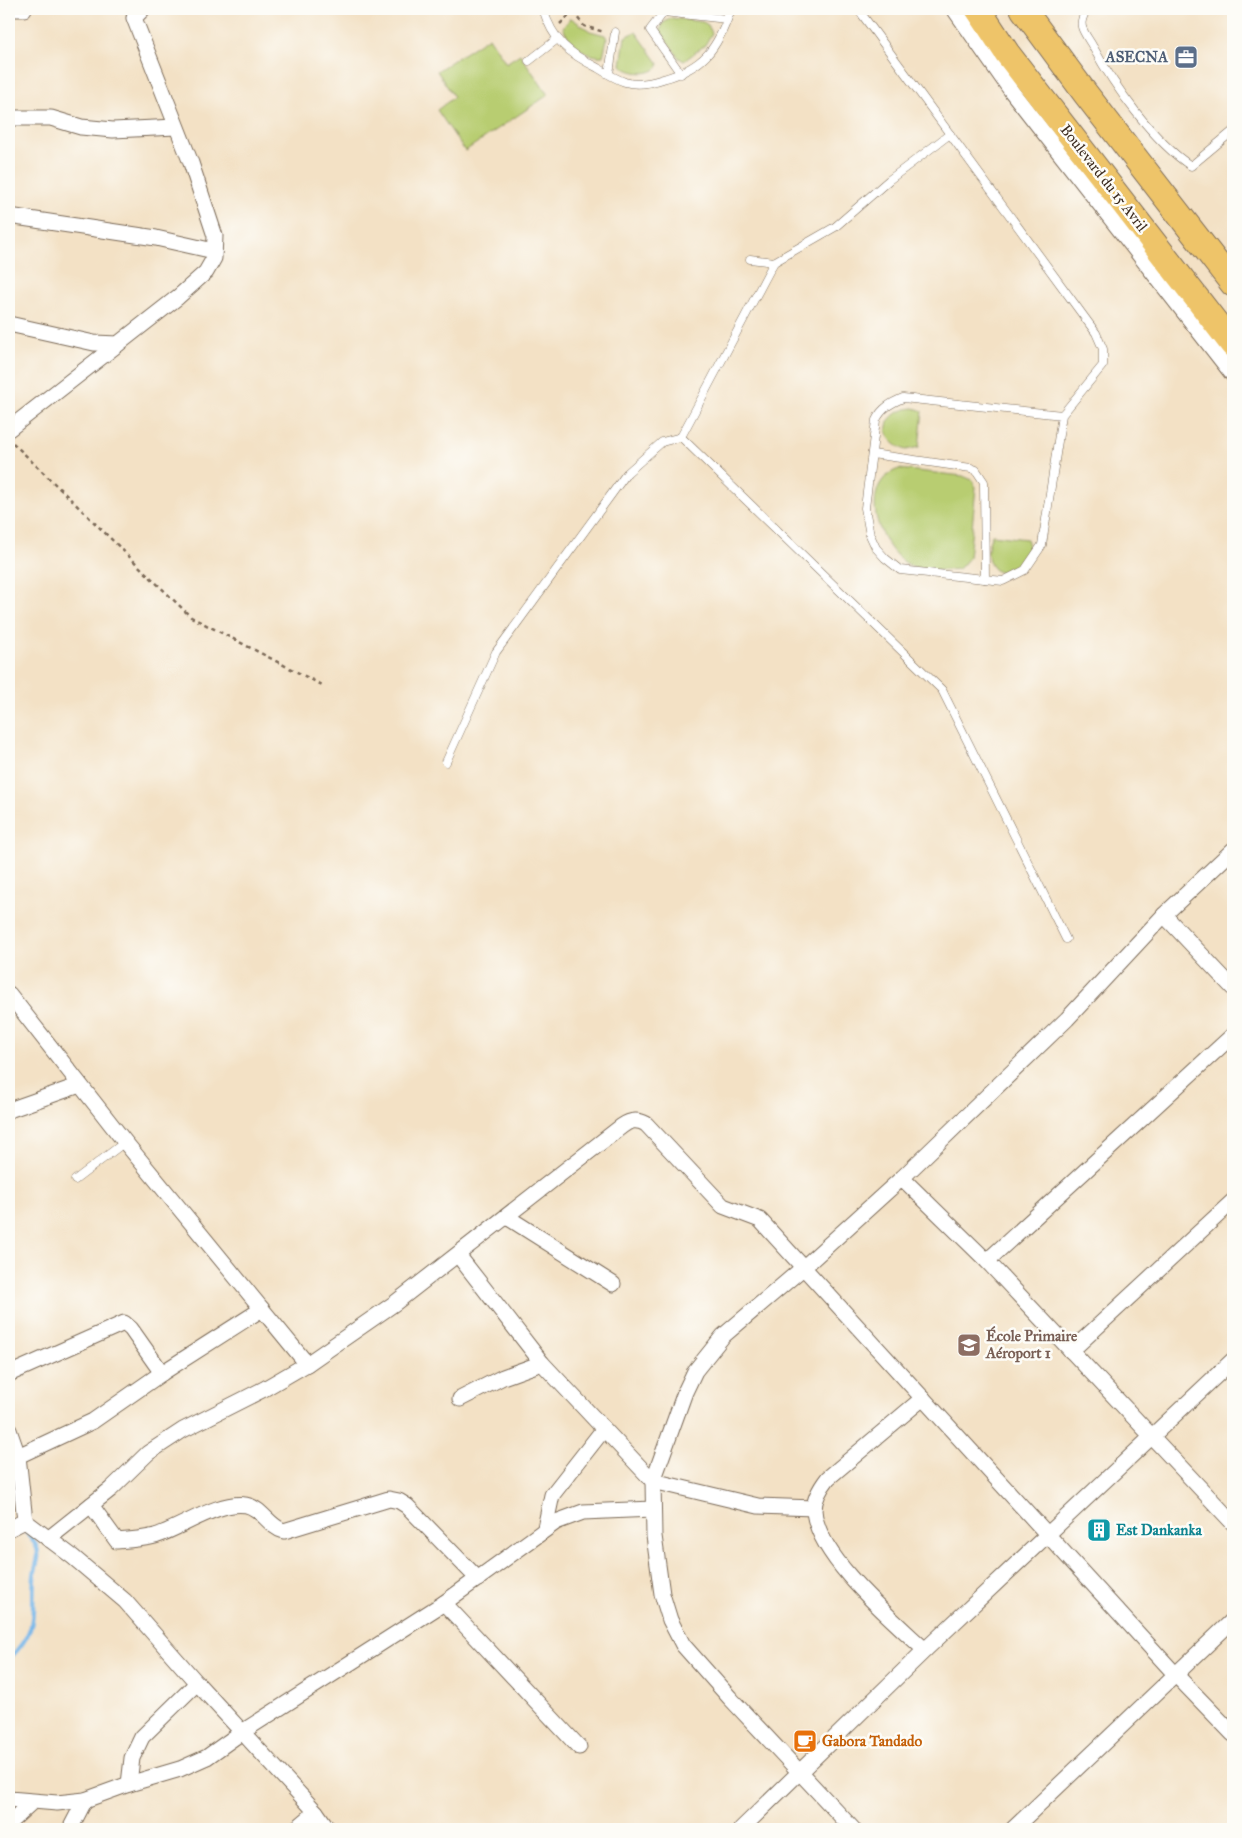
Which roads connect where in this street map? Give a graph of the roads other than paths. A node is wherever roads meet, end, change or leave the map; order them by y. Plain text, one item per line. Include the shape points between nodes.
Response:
1 (9, 9) edge
2 (24, 9) edge
3 (124, 9) edge
4 (130, 9) edge
5 (143, 9) edge
6 (542, 9) edge
7 (731, 9) edge
8 (858, 9) edge
9 (954, 9) edge
10 (978, 9) edge
11 (1023, 9) edge
12 (1087, 9) edge
13 (728, 19) junction
14 (615, 33) road end
15 (556, 40) junction
16 (529, 61) dead end
17 (609, 74) junction
18 (681, 74) junction
19 (9, 118) edge
20 (176, 127) junction
21 (1233, 131) edge
22 (950, 134) junction
23 (9, 216) edge
24 (214, 250) junction
25 (750, 259) dead end
26 (774, 262) junction
27 (1233, 284) edge
28 (9, 324) edge
29 (118, 344) junction
30 (1233, 345) edge
31 (1233, 375) edge
32 (1062, 415) junction
33 (9, 429) edge
34 (681, 437) junction
35 (872, 454) junction
36 (985, 579) junction
37 (446, 762) dead end
38 (1233, 850) edge
39 (1164, 915) junction
40 (1066, 939) dead end
41 (1233, 988) edge
42 (9, 994) edge
43 (1233, 1035) edge
44 (80, 1085) junction
45 (9, 1110) edge
46 (125, 1142) junction
47 (902, 1178) junction
48 (75, 1180) dead end
49 (1233, 1201) edge
50 (507, 1217) junction
51 (458, 1256) junction
52 (986, 1261) junction
53 (804, 1267) junction
54 (613, 1284) dead end
55 (262, 1309) junction
56 (1071, 1351) junction
57 (1233, 1360) edge
58 (542, 1362) junction
59 (307, 1364) junction
60 (162, 1373) junction
61 (9, 1374) edge
62 (924, 1398) junction
63 (460, 1399) dead end
64 (9, 1430) edge
65 (603, 1430) junction
66 (1152, 1436) junction
67 (18, 1456) junction
68 (654, 1481) junction
69 (91, 1505) junction
70 (814, 1508) junction
71 (653, 1509) junction
72 (25, 1521) junction
73 (1233, 1523) edge
74 (545, 1528) junction
75 (9, 1529) edge
76 (1048, 1534) junction
77 (48, 1539) junction
78 (478, 1579) junction
79 (444, 1604) junction
80 (1233, 1620) edge
81 (925, 1650) junction
82 (1175, 1674) junction
83 (197, 1683) junction
84 (242, 1732) junction
85 (1233, 1734) edge
86 (579, 1747) dead end
87 (799, 1774) junction
88 (129, 1784) junction
89 (9, 1799) edge
90 (85, 1800) junction
91 (32, 1802) junction
92 (316, 1812) junction
93 (9, 1823) edge
94 (70, 1829) edge
95 (296, 1829) edge
96 (328, 1829) edge
97 (741, 1829) edge
98 (852, 1829) edge
99 (1013, 1829) edge

1 - 2 street
3 - 4 street
5 - 20 street via 134,18
6 - 15 lane
7 - 13 lane
8 - 22 lane
9 - 31 street via 1012,92
10 - 30 highway, Boulevard du 15 Avril via 1013,61
11 - 27 highway
12 - 21 lane via 1081,26 1108,74 1178,158 1191,166
13 - 18 lane via 722,35 706,58
13 - 18 lane via 664,12 650,30
14 - 17 lane
15 - 16 lane
15 - 17 lane via 584,61
17 - 18 lane via 626,82 646,84
19 - 20 street via 51,118 81,127 113,130
20 - 24 street via 215,236
22 - 26 lane via 889,180 835,227
22 - 32 lane via 1096,333 1103,349 1103,365
23 - 24 street
24 - 29 street via 214,258 206,272
25 - 26 lane
26 - 34 lane
28 - 29 street via 94,343
29 - 33 street
32 - 35 lane via 903,398 880,412
32 - 36 lane via 1042,545 1025,570 1003,581
34 - 37 lane via 662,442 627,474 496,652
34 - 40 lane via 942,690
35 - 36 lane via 865,508 870,535 885,558 900,570
35 - 36 lane via 971,468 980,475 984,482
38 - 39 street
39 - 41 street
39 - 47 street via 1067,1019
42 - 44 street
43 - 52 street
44 - 45 street
44 - 46 street
46 - 48 lane
46 - 55 street
47 - 52 street
47 - 53 street
49 - 56 street
50 - 51 street
50 - 53 street via 622,1126 633,1120 640,1121 723,1206 760,1220
50 - 54 street
51 - 58 street
51 - 59 street
52 - 56 street
53 - 62 street
53 - 68 street via 723,1336 696,1371 685,1392
55 - 59 street
55 - 60 street
56 - 66 street
57 - 66 street
58 - 63 street
58 - 65 street
59 - 69 street via 148,1453
60 - 61 street via 124,1323
60 - 67 street via 93,1422
62 - 70 street via 828,1478 819,1490
62 - 76 street
64 - 67 street
65 - 68 street
65 - 74 street via 552,1495
66 - 73 street
66 - 76 street
67 - 72 street
68 - 70 street via 758,1506
68 - 71 street
69 - 77 street
69 - 78 street via 117,1541 155,1536 238,1504 254,1508 284,1531 389,1499 408,1506
70 - 81 street via 816,1522 832,1556
71 - 74 street via 583,1512
71 - 87 street via 662,1594 670,1620 683,1645
72 - 75 street
72 - 77 street
74 - 78 street
76 - 81 street
76 - 82 street
77 - 83 street via 125,1601
78 - 79 street
79 - 84 street
79 - 86 street
80 - 82 street
81 - 87 street
82 - 85 street
82 - 99 street
83 - 84 street
83 - 88 street via 142,1737 132,1758
84 - 88 street via 207,1757 180,1769
84 - 92 street
87 - 97 street
87 - 98 street
88 - 90 street
89 - 91 street
90 - 91 street
90 - 94 street
91 - 93 street
92 - 95 street
92 - 96 street

